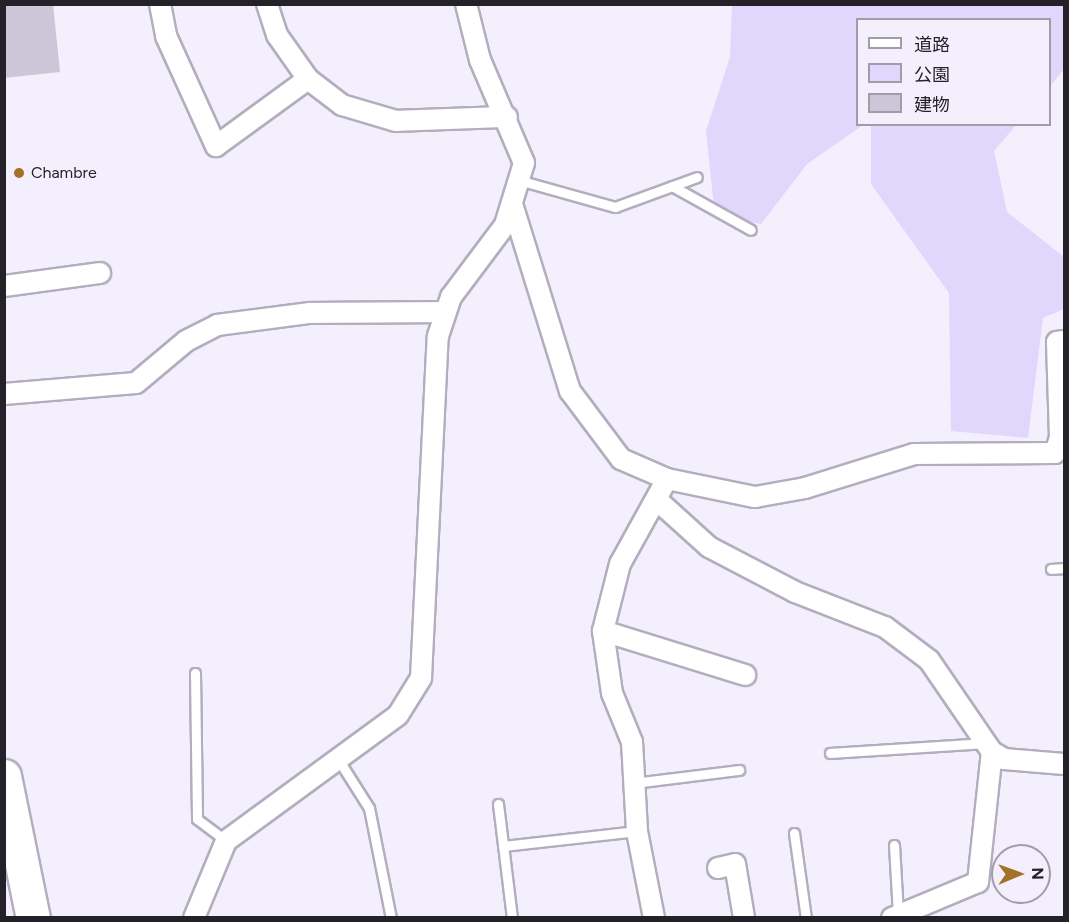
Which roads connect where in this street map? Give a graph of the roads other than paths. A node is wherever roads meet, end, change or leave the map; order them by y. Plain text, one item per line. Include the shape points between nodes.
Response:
1 (160, 4) edge
2 (267, 4) edge
3 (466, 4) edge
4 (308, 80) junction
5 (507, 117) junction
6 (698, 177) dead end
7 (522, 181) junction
8 (672, 186) junction
9 (513, 207) junction
10 (751, 230) dead end
11 (100, 273) dead end
12 (4, 286) edge
13 (444, 312) junction
14 (1065, 341) edge
15 (4, 394) edge
16 (667, 479) junction
17 (657, 500) junction
18 (1051, 568) dead end
19 (1065, 568) edge
20 (603, 631) junction
21 (195, 673) dead end
22 (745, 675) dead end
23 (989, 748) junction
24 (830, 753) dead end
25 (336, 756) junction
26 (1065, 764) edge
27 (739, 770) dead end
28 (4, 776) edge
29 (633, 783) junction
30 (498, 804) dead end
31 (637, 831) junction
32 (794, 833) dead end
33 (226, 842) junction
34 (894, 845) dead end
35 (502, 846) junction
36 (717, 868) dead end
37 (895, 916) edge
38 (33, 918) edge
39 (194, 918) edge
40 (391, 918) edge
41 (512, 918) edge
42 (654, 918) edge
43 (744, 918) edge
44 (806, 918) edge

1 - 4 street via 166,36 216,146
2 - 4 street via 277,35
3 - 5 street via 480,60
4 - 5 street via 342,105 396,121
5 - 7 street via 521,147
6 - 8 lane
7 - 8 lane via 615,207
7 - 9 street
8 - 10 lane
9 - 13 street
9 - 16 street via 570,391 621,459
11 - 12 street
13 - 15 street via 310,312 217,325 186,341 136,382
13 - 25 street via 438,336 421,678 398,715
14 - 16 street via 1057,342 1060,438 1054,453 914,454 804,488 756,497
16 - 17 street
17 - 20 street via 645,511 620,564
17 - 23 street via 709,548 795,592 885,627 929,660
18 - 19 lane
20 - 22 street
20 - 29 street via 612,693 632,742
21 - 33 lane via 197,819
23 - 24 lane
23 - 26 street via 1004,759
23 - 37 street via 978,882
25 - 33 street
25 - 40 lane via 369,808
27 - 29 lane
28 - 38 highway
29 - 31 street
30 - 35 lane
31 - 35 lane
31 - 42 street
32 - 44 lane
33 - 39 street
34 - 37 lane
35 - 41 lane
36 - 43 street via 735,864

